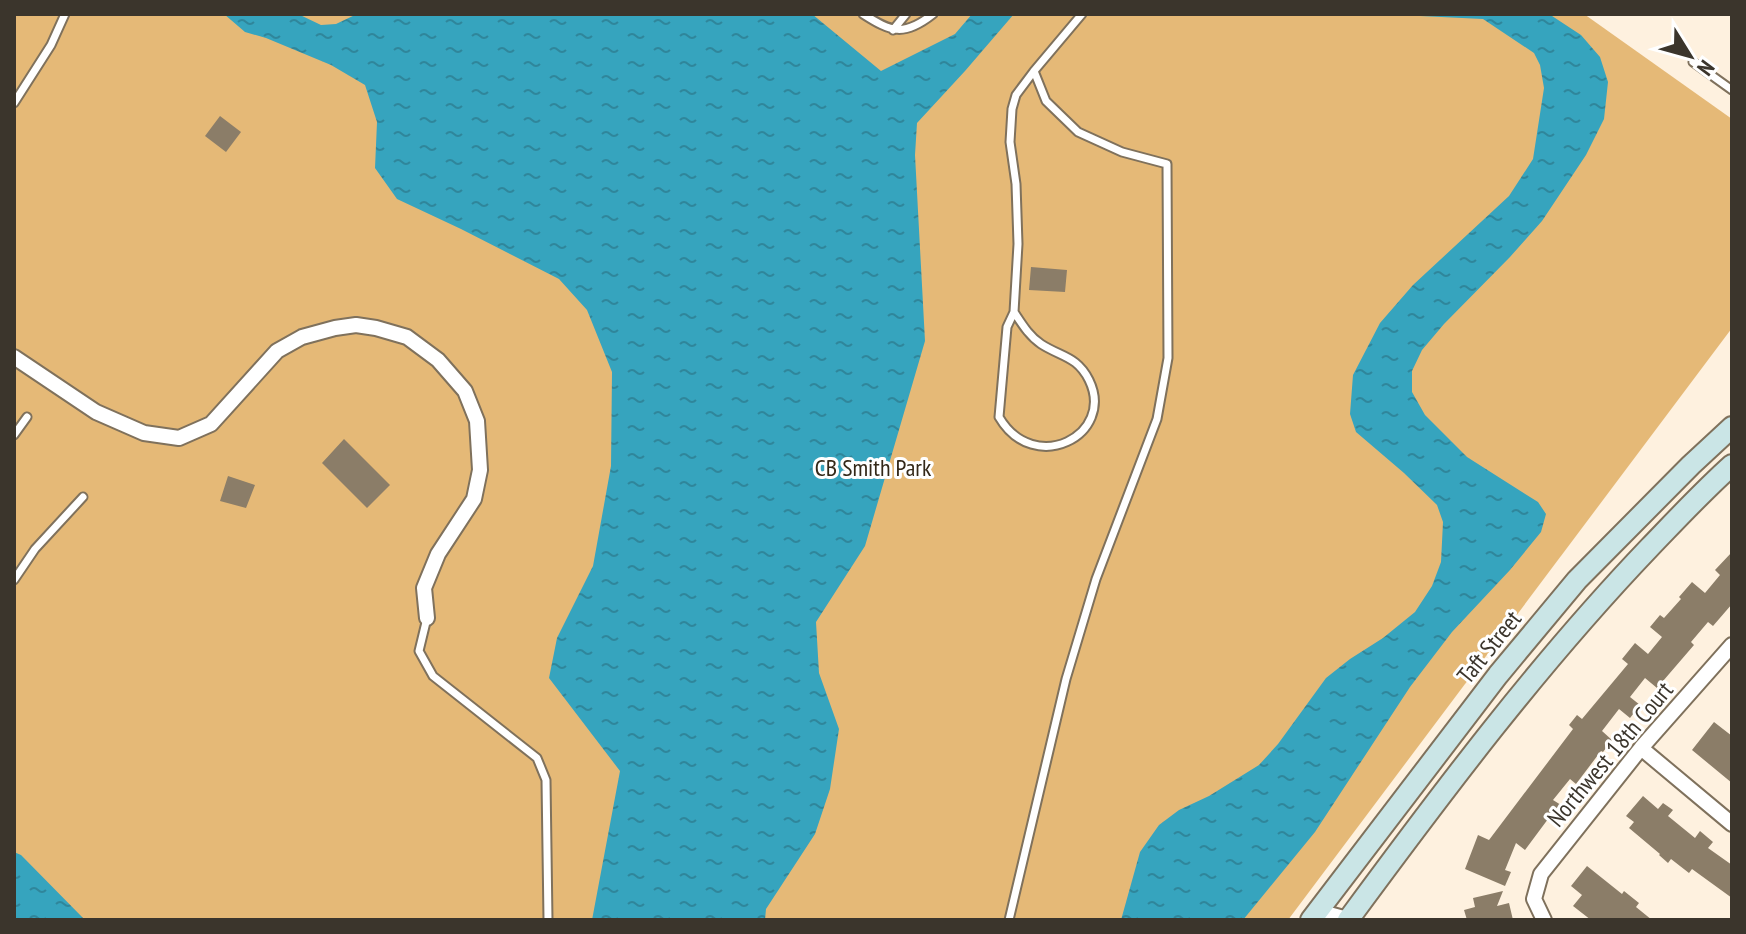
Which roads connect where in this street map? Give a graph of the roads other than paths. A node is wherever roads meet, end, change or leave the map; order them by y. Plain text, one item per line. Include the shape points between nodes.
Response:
1 (65, 14) edge
2 (863, 14) edge
3 (906, 14) edge
4 (933, 14) edge
5 (1082, 14) edge
6 (893, 30) junction
7 (1693, 62) dead end
8 (1034, 71) junction
9 (1732, 90) edge
10 (14, 103) edge
11 (1014, 312) junction
12 (14, 357) edge
13 (27, 417) dead end
14 (1732, 427) edge
15 (14, 435) edge
16 (1732, 465) edge
17 (83, 497) dead end
18 (14, 580) edge
19 (427, 618) joint
20 (1732, 645) edge
21 (1641, 748) junction
22 (1732, 824) edge
23 (1317, 917) edge
24 (548, 920) edge
25 (1009, 920) edge
26 (1349, 920) edge
27 (1544, 920) edge

1 - 10 lane
2 - 6 lane
3 - 6 lane
4 - 6 lane via 919,25
5 - 8 lane
7 - 9 lane
8 - 11 lane via 1012,109 1018,244
8 - 25 lane via 1046,101 1078,132 1167,164 1168,358 1157,419 1096,579 1066,679
11 - 11 lane via 1007,327 999,417 1016,438 1035,446 1066,443 1092,413 1090,383 1069,357 1027,332
12 - 19 street via 96,412 144,433 179,438 211,424 277,351 302,337 356,325 407,337 438,360 465,391 477,421 480,470 474,499 438,554 424,588
13 - 15 lane
14 - 23 street, Taft Street via 1577,580 1498,675
16 - 26 street via 1597,602 1519,694
17 - 18 lane
19 - 24 lane via 419,651 433,676 537,758 546,780
20 - 21 street, Northwest 18th Court
21 - 22 street
21 - 27 street, Northwest 18th Court via 1541,874 1534,899
23 - 26 street

